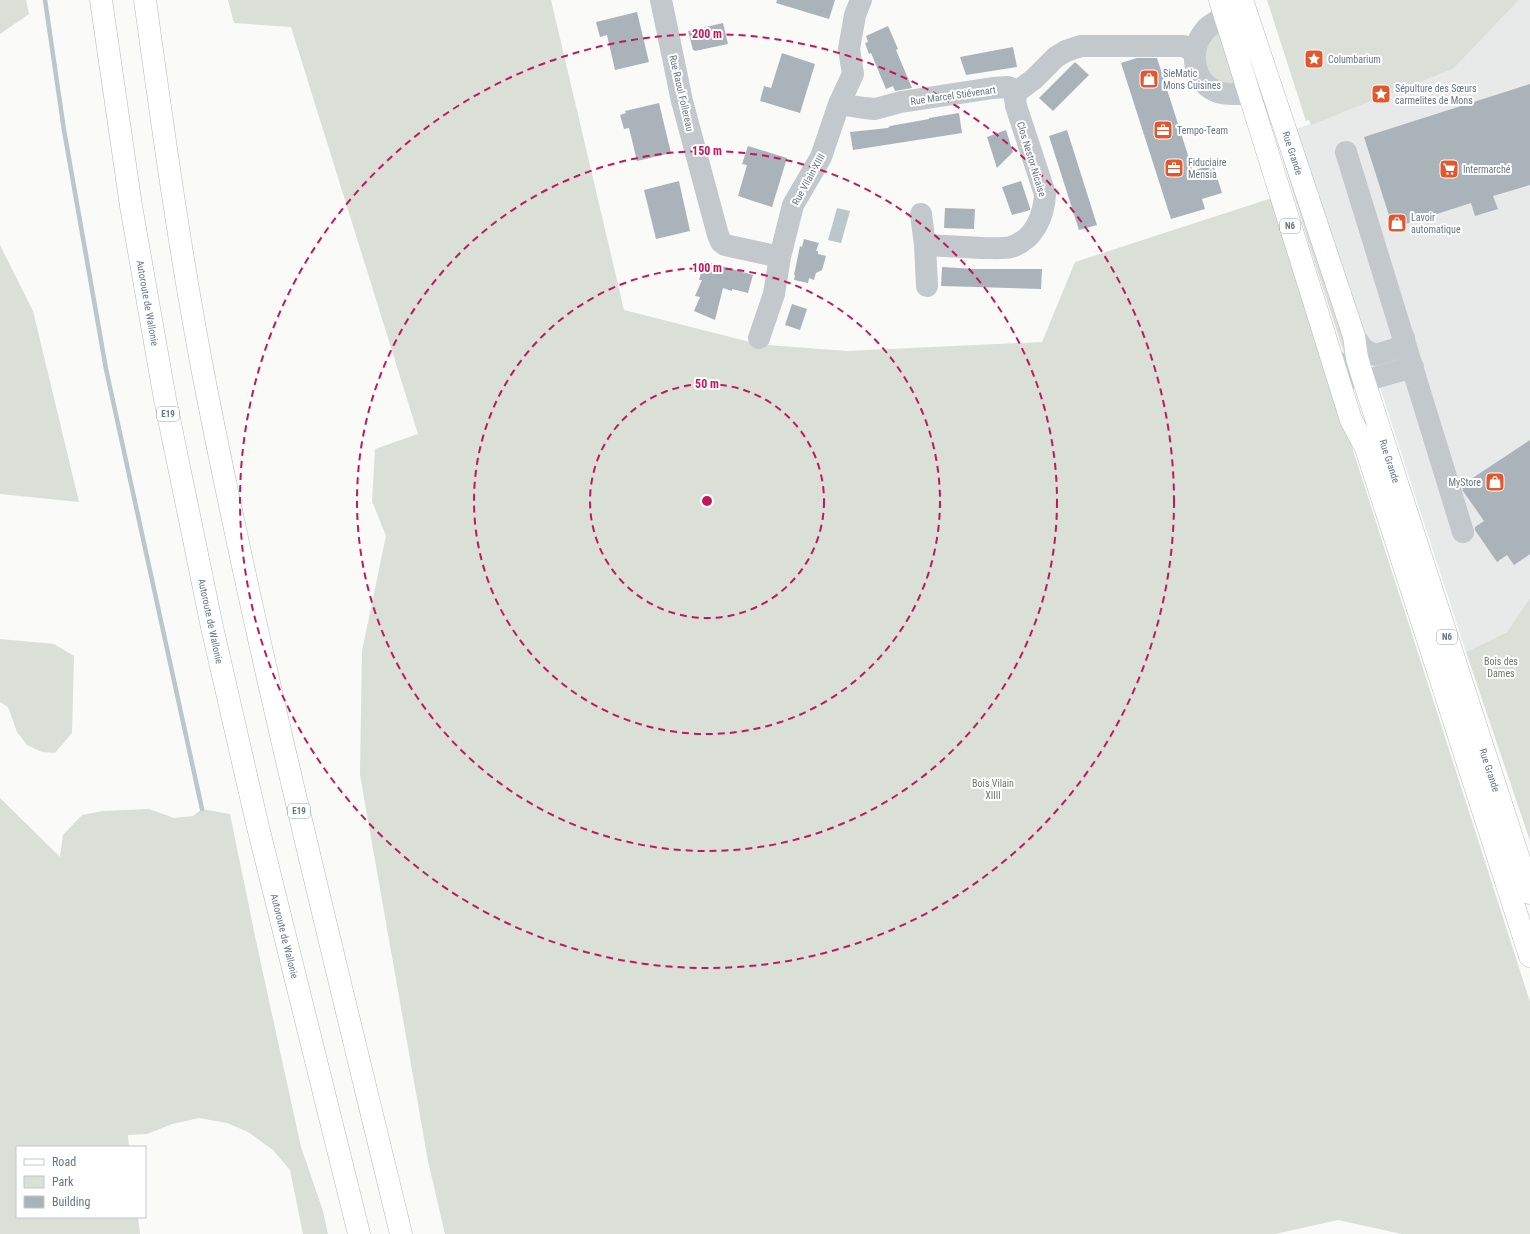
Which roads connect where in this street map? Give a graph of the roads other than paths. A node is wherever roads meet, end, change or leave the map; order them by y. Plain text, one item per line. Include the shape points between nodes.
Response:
1 (101, 0) edge
2 (145, 0) edge
3 (661, 0) edge
4 (861, 0) edge
5 (1242, 0) edge
6 (1222, 8) edge
7 (1252, 30) junction
8 (1194, 52) junction
9 (1018, 91) junction
10 (1249, 94) junction
11 (839, 104) junction
12 (1346, 152) dead end
13 (921, 214) dead end
14 (925, 245) junction
15 (780, 257) junction
16 (927, 286) dead end
17 (1354, 336) junction
18 (759, 338) dead end
19 (1404, 338) junction
20 (1332, 357) junction
21 (1413, 368) junction
22 (1364, 381) junction
23 (1463, 532) dead end
24 (1530, 893) edge
25 (1530, 956) edge
26 (359, 1234) edge
27 (401, 1234) edge

1 - 26 main road, Autoroute de Wallonie / E19 via 131,206 165,399 210,619 257,823
2 - 27 main road, E19 via 173,201 206,386 285,750
3 - 15 street, Rue Raoul Follereau via 682,101 721,242
4 - 11 street, Rue Vilain XIIII via 849,49 853,74
5 - 7 main road, Rue Grande / N6
6 - 7 street
6 - 8 street via 1203,32
6 - 10 main road, Rue Grande / N6
7 - 17 main road, Rue Grande / N6
8 - 9 street via 1184,46 1080,46 1056,56 1034,80
8 - 10 street via 1195,68 1208,87 1216,92
9 - 11 street, Rue Marcel Stiévenart via 1008,87 993,88 901,102 875,109
9 - 14 street, Clos Nestor Nicaise via 1015,98 1016,106 1045,194 1039,222 1031,234 1011,247
10 - 20 main road, Rue Grande / N6
11 - 15 street, Rue Vilain XIIII via 822,157 793,206
12 - 19 street
13 - 14 street
14 - 16 street
15 - 18 street, Rue Vilain XIIII via 774,294
17 - 19 street via 1363,349 1375,355 1399,348
17 - 22 main road, Rue Grande / N6
19 - 21 street
20 - 22 street via 1347,373
20 - 25 main road, Rue Grande / N6 via 1351,420 1366,448
21 - 22 street
21 - 23 street
22 - 24 main road, Rue Grande / N6

